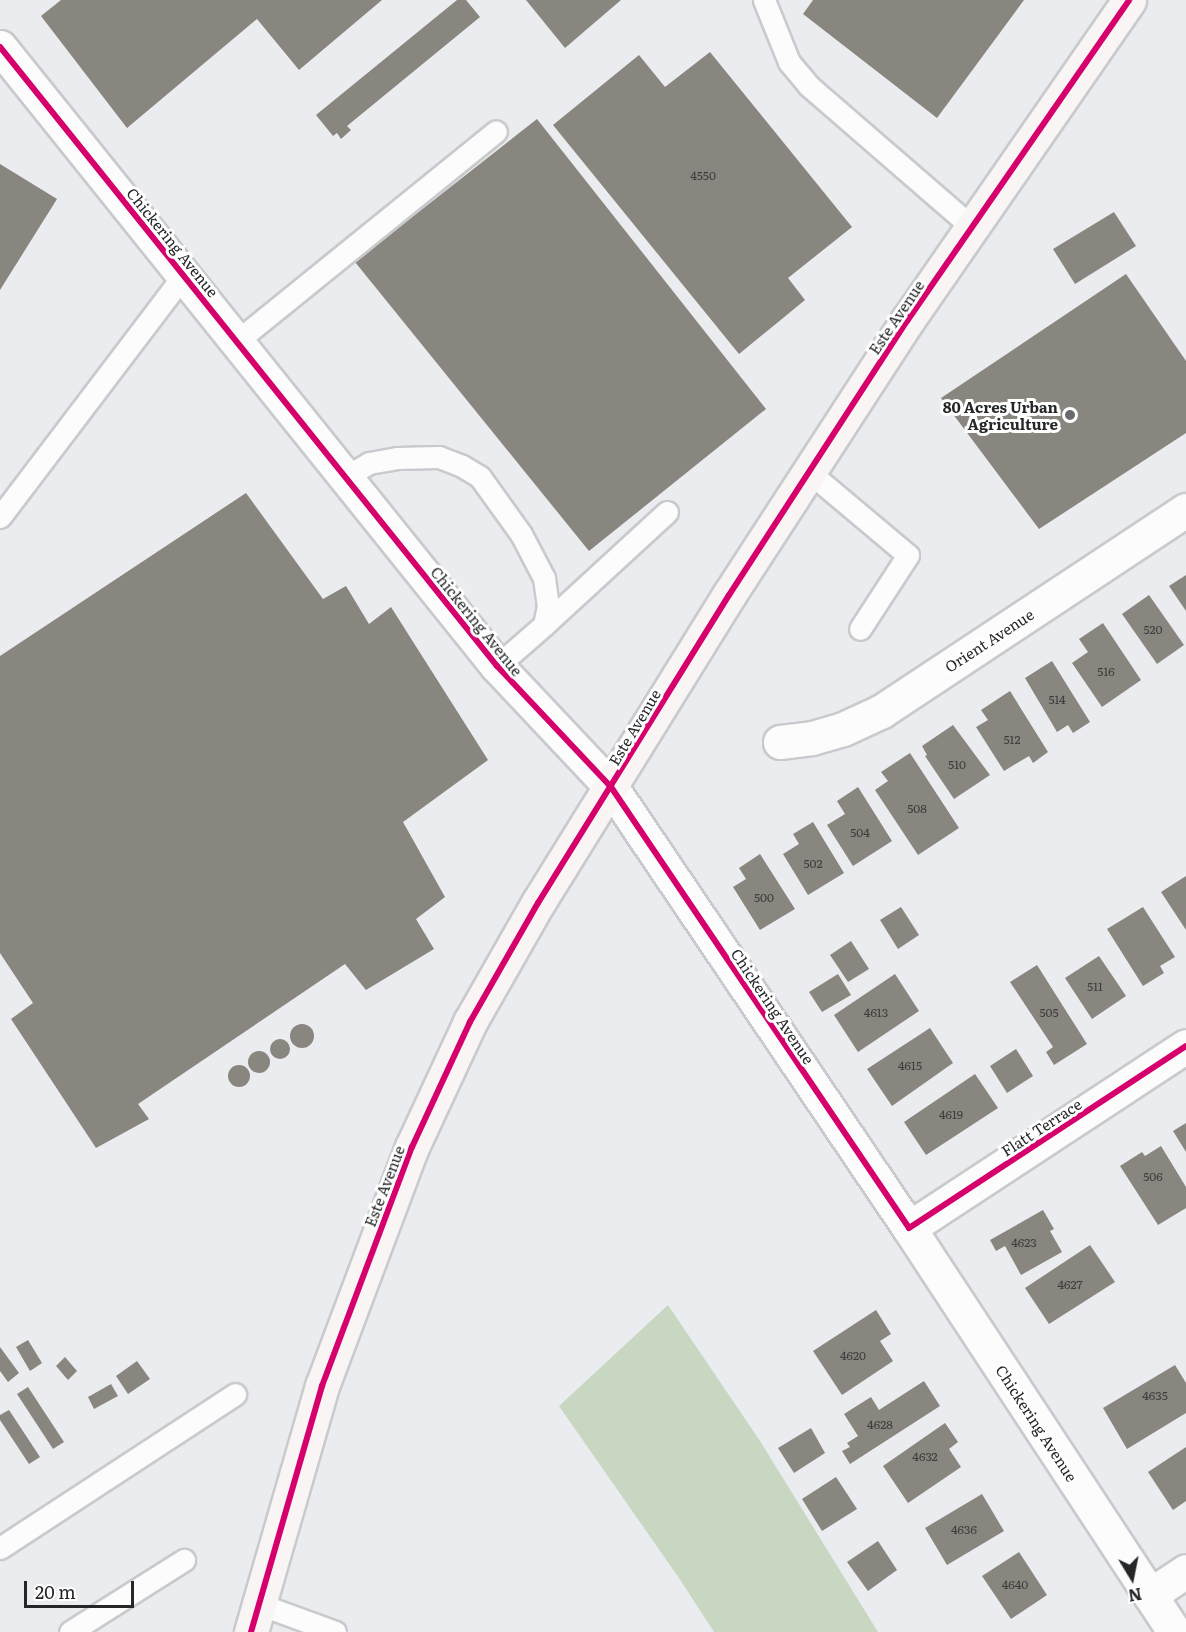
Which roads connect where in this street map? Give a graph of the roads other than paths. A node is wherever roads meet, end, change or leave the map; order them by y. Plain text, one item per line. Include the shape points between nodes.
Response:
1 (764, 0) edge
2 (1129, 0) edge
3 (0, 47) edge
4 (496, 131) dead end
5 (972, 227) junction
6 (184, 275) junction
7 (237, 341) junction
8 (809, 472) junction
9 (345, 477) junction
10 (1186, 510) edge
11 (667, 512) dead end
12 (0, 517) edge
13 (544, 625) junction
14 (860, 629) dead end
15 (496, 666) junction
16 (780, 742) dead end
17 (611, 787) junction
18 (1186, 1046) edge
19 (909, 1228) junction
20 (235, 1394) dead end
21 (0, 1548) edge
22 (184, 1560) dead end
23 (1186, 1571) edge
24 (1150, 1595) junction
25 (255, 1618) edge
26 (70, 1632) edge
27 (335, 1632) edge
28 (1174, 1632) edge

1 - 5 lane via 789,62 809,86
2 - 5 street, Este Avenue
3 - 6 street, Chickering Avenue
4 - 7 lane
5 - 8 street, Este Avenue
6 - 7 street, Chickering Avenue
6 - 12 lane
7 - 9 street, Chickering Avenue
8 - 14 lane via 908,555
8 - 17 street, Este Avenue
9 - 13 lane via 369,463 439,457 480,477 521,534 544,578 548,606
9 - 15 street, Chickering Avenue
10 - 16 street, Orient Avenue via 882,711 843,729
11 - 13 lane
13 - 15 lane
15 - 17 street, Chickering Avenue
17 - 19 street, Chickering Avenue
17 - 25 street, Este Avenue via 476,1012 412,1147 322,1386
18 - 19 street, Flatt Terrace
19 - 24 street, Chickering Avenue
20 - 21 lane
22 - 26 lane
23 - 24 street
24 - 28 street, Chickering Avenue
25 - 27 lane

